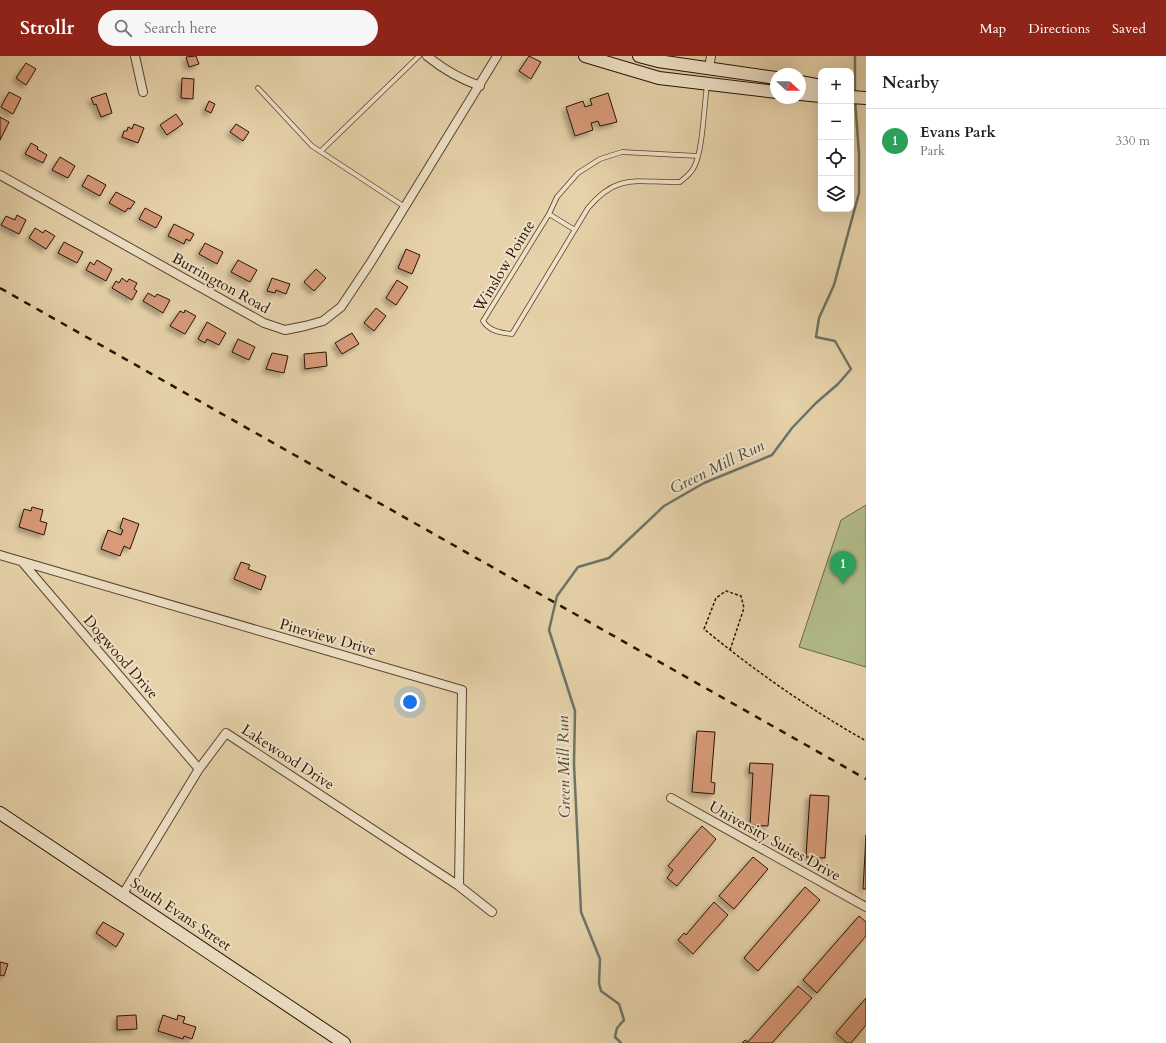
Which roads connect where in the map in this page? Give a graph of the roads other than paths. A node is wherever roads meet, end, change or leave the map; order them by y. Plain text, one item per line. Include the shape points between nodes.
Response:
1 (134, 56) edge
2 (419, 56) edge
3 (427, 56) edge
4 (497, 56) edge
5 (585, 56) edge
6 (639, 56) edge
7 (711, 56) edge
8 (709, 68) junction
9 (770, 77) edge
10 (806, 83) edge
11 (707, 85) junction
12 (818, 85) edge
13 (480, 86) junction
14 (258, 88) dead end
15 (770, 91) edge
16 (143, 92) dead end
17 (806, 95) edge
18 (818, 96) edge
19 (321, 151) junction
20 (698, 156) junction
21 (0, 175) edge
22 (405, 207) junction
23 (549, 214) junction
24 (575, 230) junction
25 (0, 555) edge
26 (23, 562) junction
27 (199, 769) junction
28 (671, 798) dead end
29 (0, 813) edge
30 (460, 886) junction
31 (123, 894) junction
32 (866, 907) edge
33 (492, 912) dead end
34 (344, 1043) edge

1 - 16 street
2 - 19 lane
3 - 13 street via 439,66
4 - 13 street, Burrington Road
5 - 11 main road via 659,78
6 - 8 main road
7 - 8 street
8 - 9 main road
10 - 12 main road
11 - 15 main road
11 - 20 lane, Winslow Pointe
13 - 22 street, Burrington Road
14 - 19 lane via 312,146
17 - 18 main road
19 - 22 lane
20 - 23 lane, Winslow Pointe via 622,152 600,159 578,173 557,197
20 - 24 lane, Winslow Pointe via 694,168 680,182 626,181 611,186 588,208
21 - 22 street, Burrington Road via 264,324 286,330 323,322 341,307
23 - 24 lane, Winslow Pointe
23 - 24 lane, Winslow Pointe via 483,321 486,326 501,333 512,334
25 - 26 street, Pineview Drive
26 - 27 street, Dogwood Drive
26 - 30 street, Pineview Drive via 462,690
27 - 30 street, Lakewood Drive via 226,733
27 - 31 street, Lakewood Drive
28 - 32 street, University Suites Drive
29 - 31 main road, South Evans Street
30 - 33 street, Lakewood Drive
31 - 34 main road, South Evans Street

